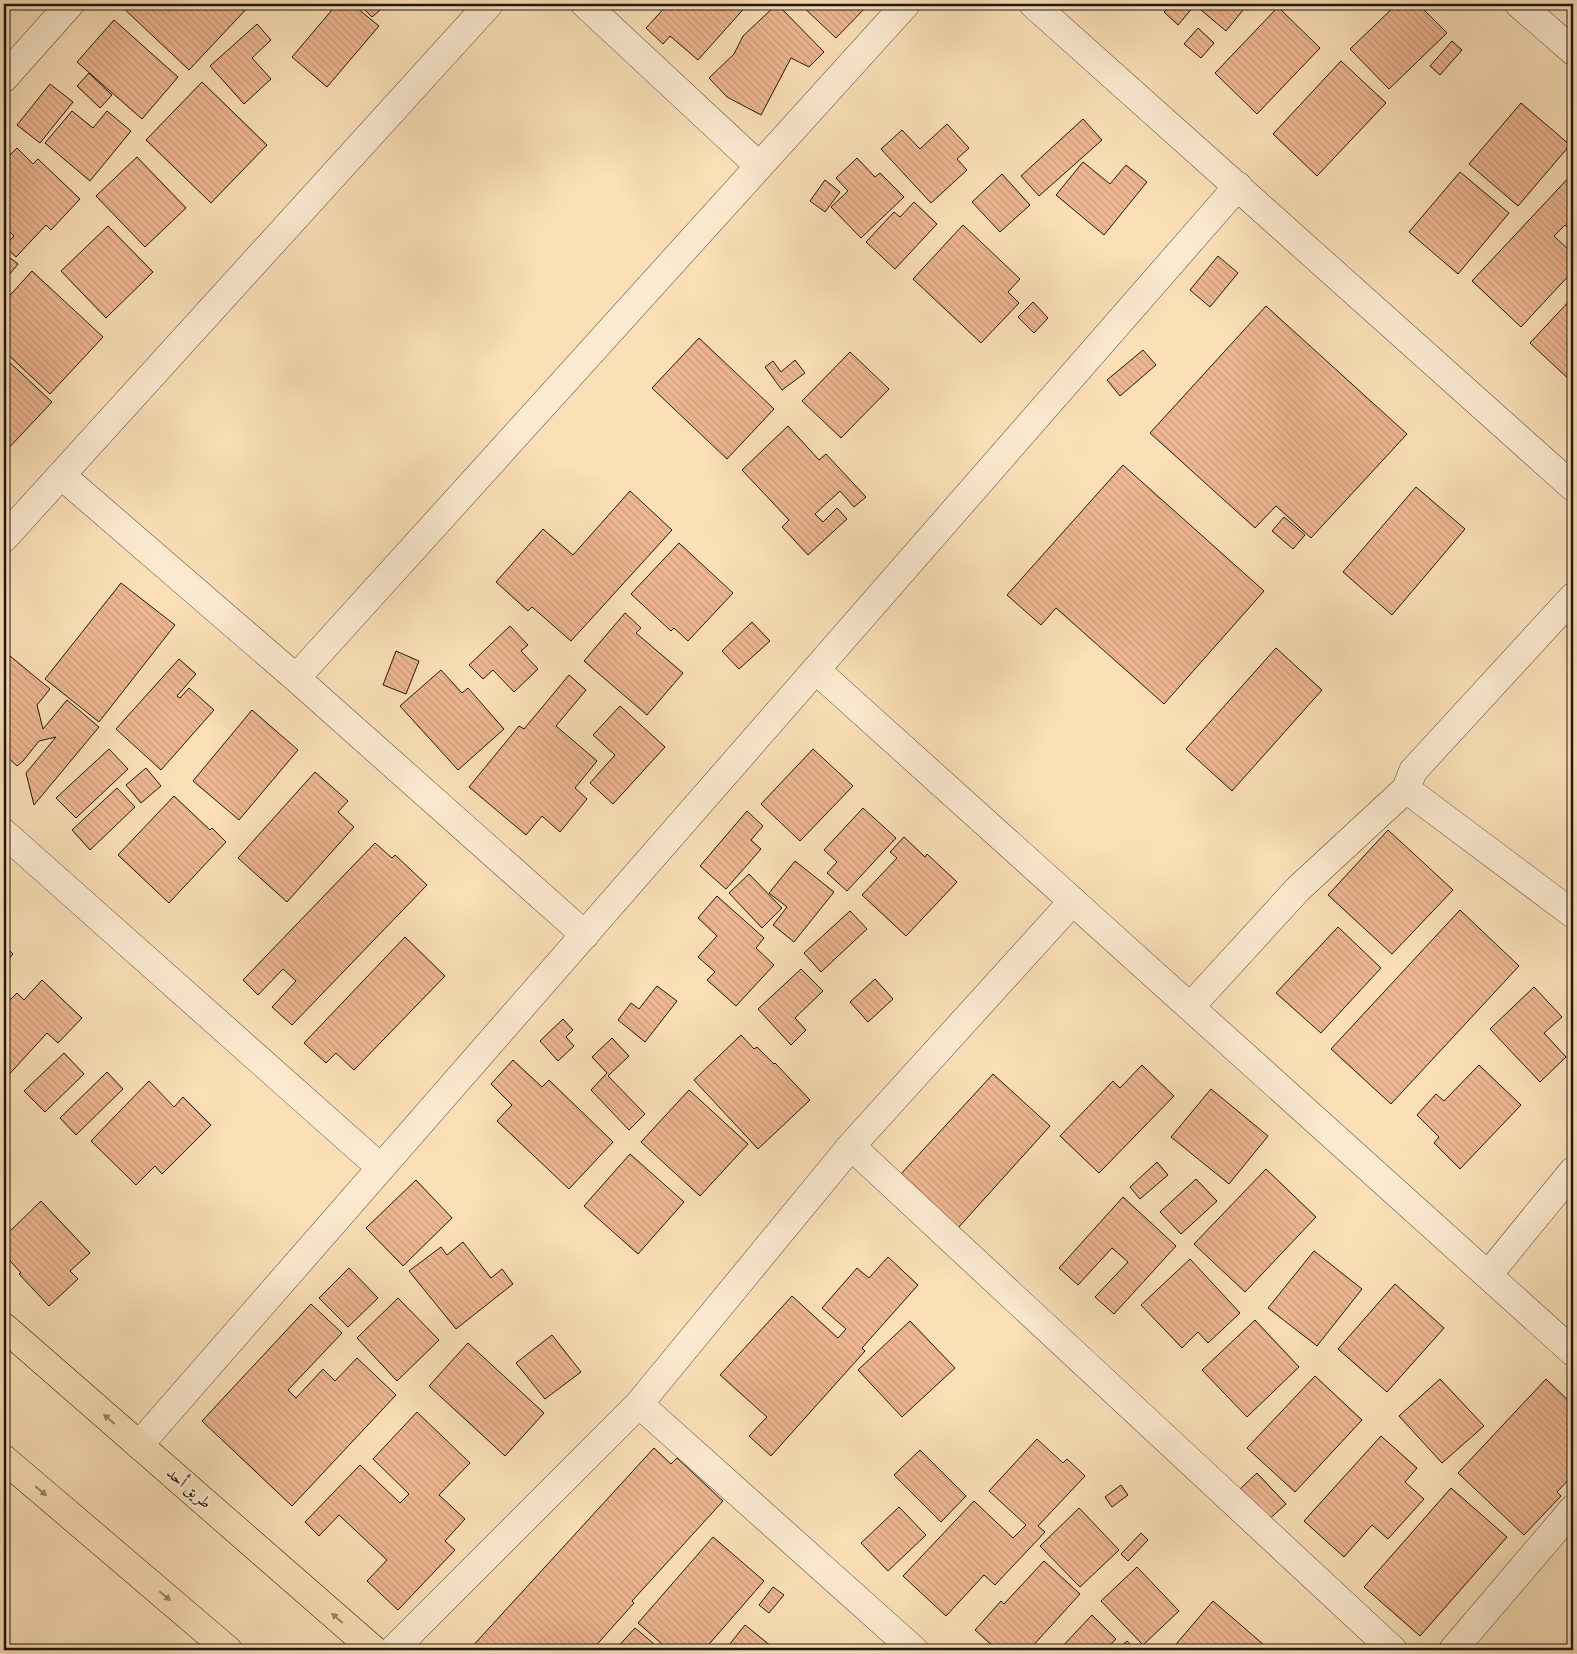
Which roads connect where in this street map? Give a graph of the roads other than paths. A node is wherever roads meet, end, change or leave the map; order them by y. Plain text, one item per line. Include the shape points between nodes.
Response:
1 (489, 4) edge
2 (584, 4) edge
3 (906, 4) edge
4 (1033, 4) edge
5 (1519, 4) edge
6 (55, 9) edge
7 (1573, 51) edge
8 (4, 78) edge
9 (759, 166) junction
10 (1238, 186) junction
11 (61, 475) junction
12 (1573, 487) edge
13 (4, 538) edge
14 (1573, 597) edge
15 (816, 670) junction
16 (296, 678) junction
17 (1406, 789) junction
18 (4, 833) edge
19 (1073, 901) junction
20 (1573, 914) edge
21 (585, 935) junction
22 (1190, 1006) junction
23 (850, 1146) junction
24 (381, 1168) junction
25 (1573, 1171) edge
26 (1488, 1274) junction
27 (4, 1327) edge
28 (1573, 1352) edge
29 (639, 1404) junction
30 (139, 1445) junction
31 (4, 1459) edge
32 (1573, 1509) edge
33 (228, 1650) edge
34 (374, 1650) edge
35 (393, 1650) edge
36 (914, 1650) edge
37 (1393, 1650) edge
38 (1452, 1650) edge

1 - 11 street
2 - 9 street
3 - 9 street
4 - 10 street
5 - 7 street
6 - 8 street
9 - 16 street
10 - 12 street
10 - 15 street
11 - 13 street
11 - 16 street
14 - 17 street via 1413,771
15 - 19 street
15 - 21 street
16 - 21 street
17 - 20 street
17 - 22 street via 1298,889
18 - 24 street
19 - 22 street
19 - 23 street
21 - 24 street
22 - 26 street
23 - 29 street
23 - 37 street
24 - 30 street
25 - 26 street
26 - 28 street
30 -> 27 main road, طريق أحد
29 - 35 street
29 - 36 street
34 -> 30 main road, طريق أحد
31 -> 33 main road
32 - 38 street

